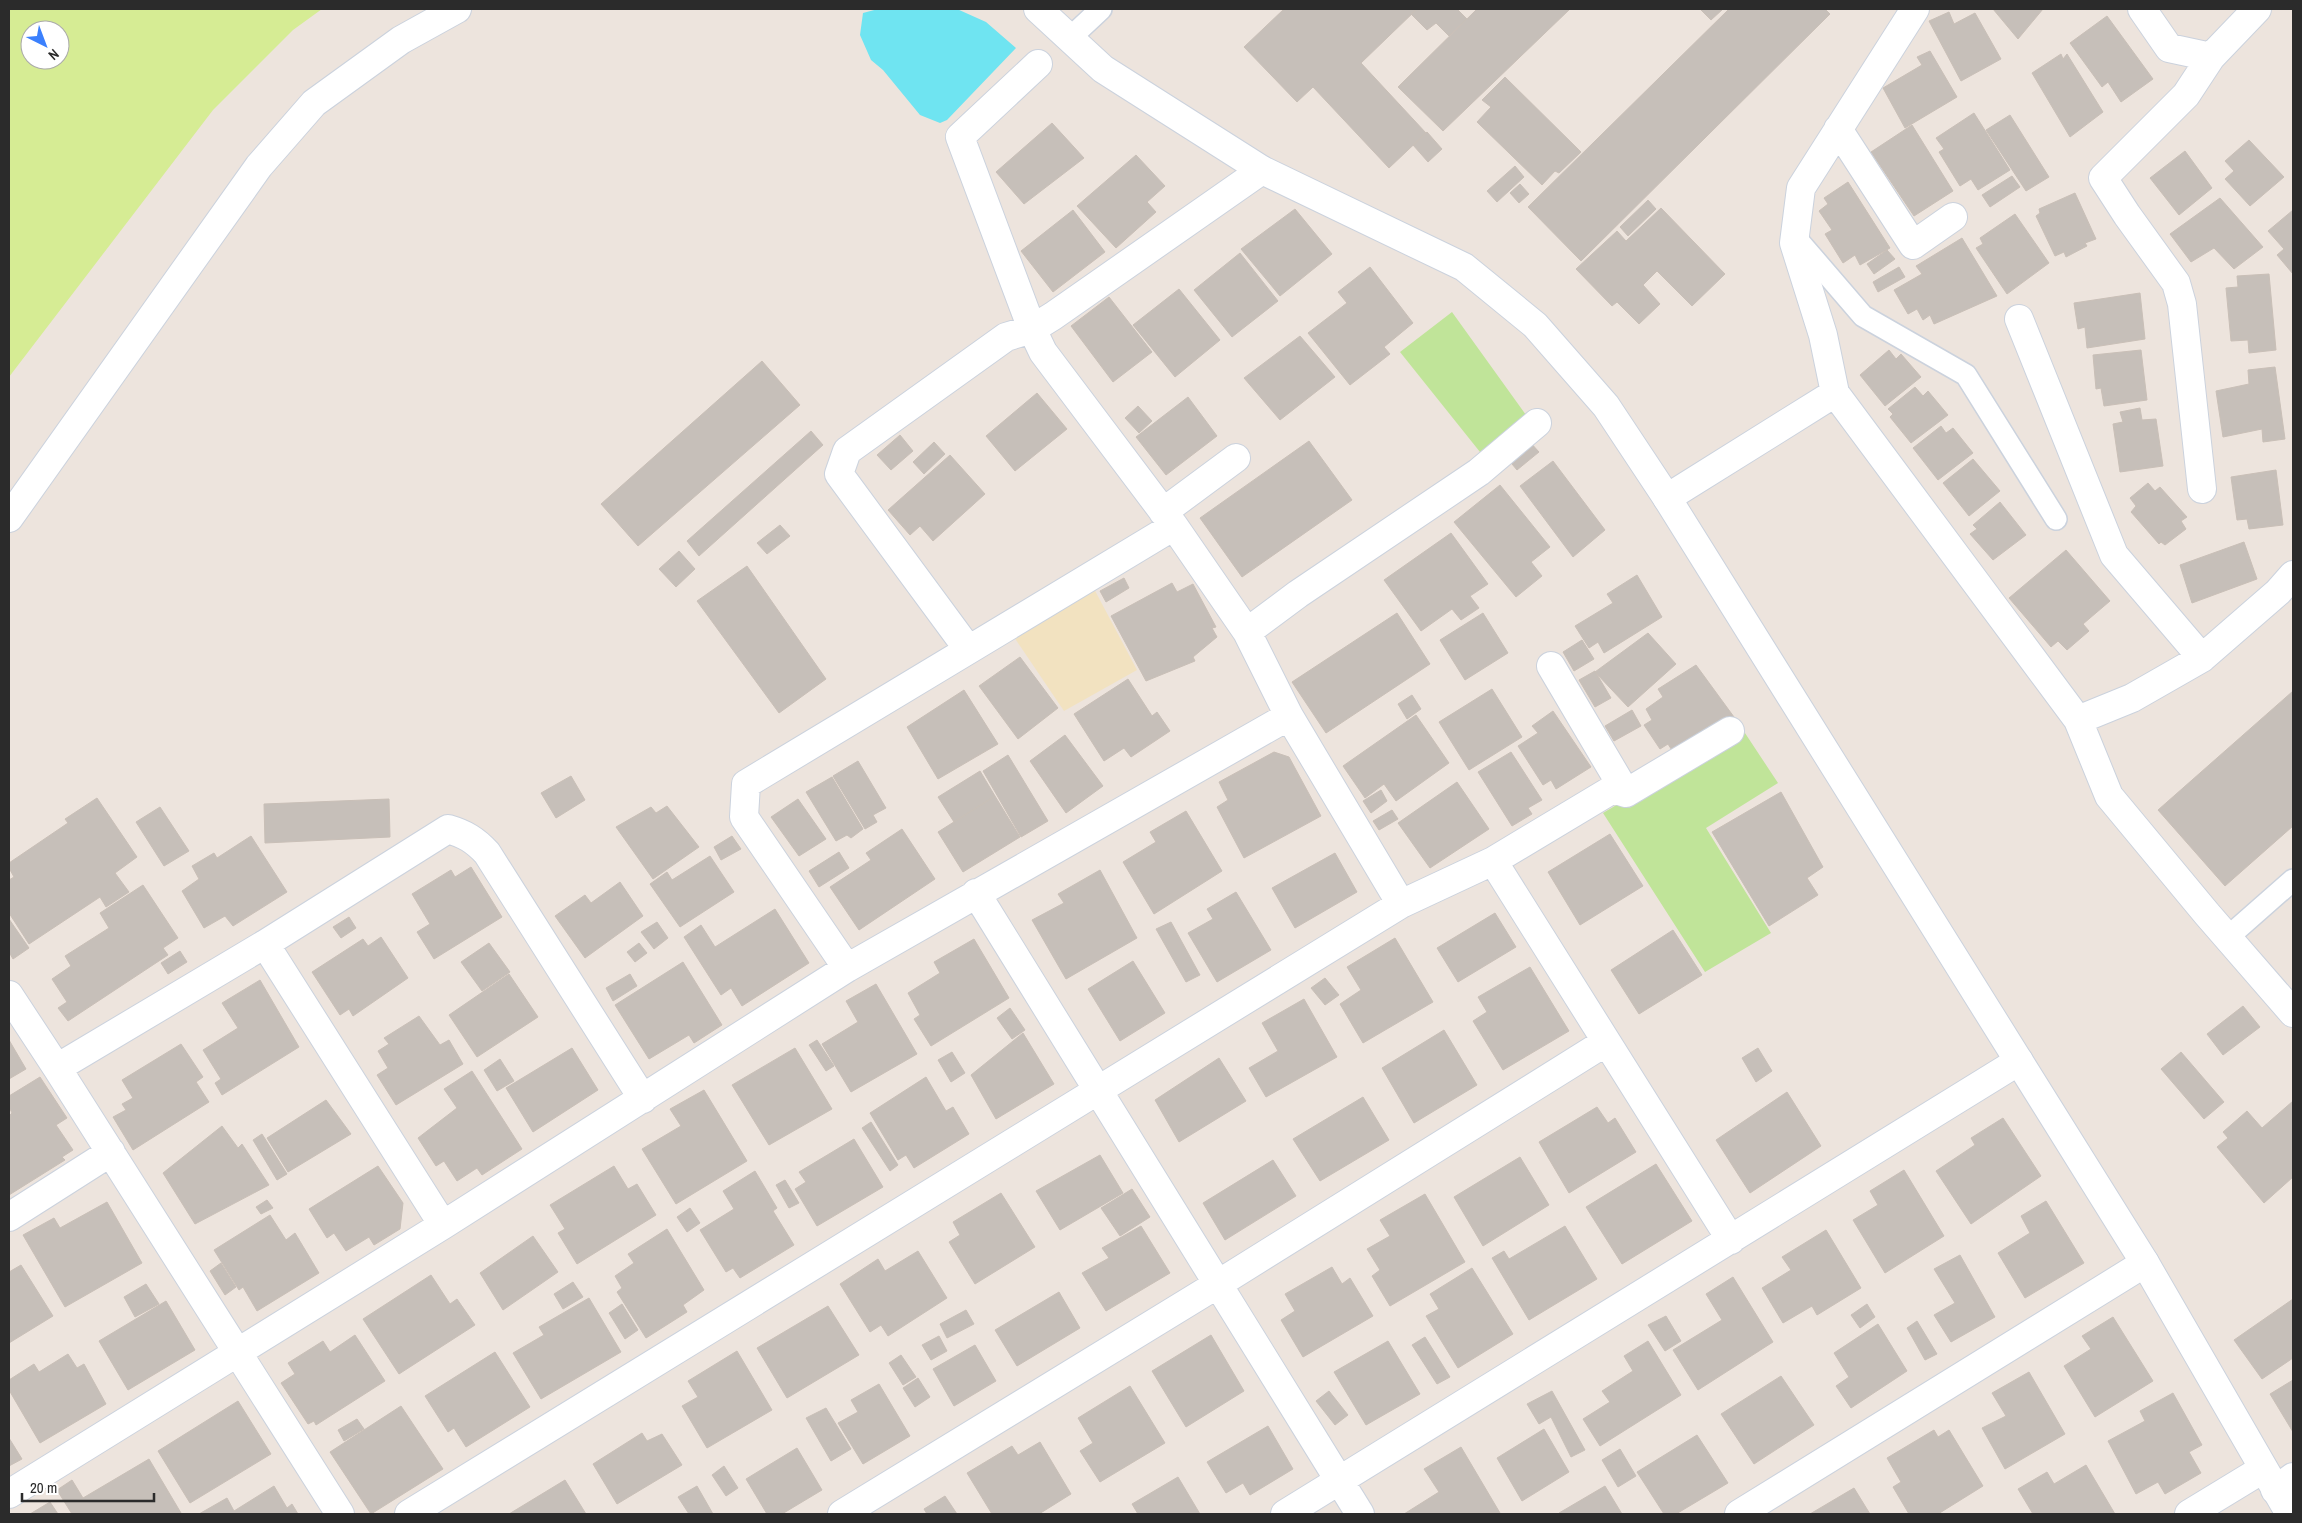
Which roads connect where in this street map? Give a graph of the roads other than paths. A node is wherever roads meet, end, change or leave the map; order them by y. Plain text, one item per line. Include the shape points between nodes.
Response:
1 (457, 9) edge
2 (1038, 9) edge
3 (1102, 9) edge
4 (1914, 9) edge
5 (2142, 9) edge
6 (2257, 9) edge
7 (1070, 38) junction
8 (2211, 57) junction
9 (1038, 64) dead end
10 (1838, 129) junction
11 (1262, 170) junction
12 (1952, 217) dead end
13 (1795, 236) junction
14 (2018, 318) dead end
15 (1032, 329) junction
16 (1835, 393) junction
17 (1537, 423) dead end
18 (1236, 458) dead end
19 (2202, 489) dead end
20 (1667, 498) junction
21 (9, 518) edge
22 (1169, 519) junction
23 (2056, 519) dead end
24 (2293, 575) edge
25 (1247, 632) junction
26 (968, 649) junction
27 (2202, 658) junction
28 (1550, 666) dead end
29 (1289, 716) junction
30 (2078, 720) junction
31 (1730, 731) dead end
32 (1626, 793) junction
33 (1493, 861) junction
34 (2293, 880) edge
35 (976, 893) junction
36 (1402, 904) junction
37 (2227, 938) junction
38 (265, 944) junction
39 (847, 968) junction
40 (9, 995) edge
41 (2293, 1013) edge
42 (1606, 1042) junction
43 (2019, 1061) junction
44 (58, 1068) junction
45 (1096, 1090) junction
46 (643, 1099) junction
47 (111, 1152) junction
48 (9, 1217) edge
49 (443, 1225) junction
50 (1731, 1240) junction
51 (2145, 1263) junction
52 (1218, 1284) junction
53 (236, 1351) junction
54 (2277, 1478) edge
55 (1339, 1480) junction
56 (9, 1494) edge
57 (340, 1514) edge
58 (409, 1514) edge
59 (842, 1514) edge
60 (1285, 1514) edge
61 (1360, 1514) edge
62 (1739, 1514) edge
63 (2189, 1514) edge
64 (2290, 1514) edge

1 - 21 street via 401,40 314,103 259,166
2 - 7 street
3 - 7 lane
4 - 10 street
5 - 8 street via 2169,48
6 - 8 street
7 - 11 street via 1103,68
8 - 19 street via 2186,95 2103,178 2176,283 2182,304
9 - 15 street via 960,136
10 - 12 street via 1913,245
10 - 13 street via 1801,188
11 - 15 street
11 - 20 street via 1464,267 1535,325 1606,406
13 - 16 street via 1794,243 1823,335
13 - 23 lane via 1863,316 1966,375
14 - 27 street via 2114,554
15 - 22 street via 1043,352
15 - 26 street via 1006,337 847,451 839,474
16 - 20 street
16 - 30 street
17 - 25 street via 1479,472
18 - 22 street
20 - 43 street
22 - 25 street
22 - 26 street
24 - 27 street
25 - 29 street
26 - 39 street via 746,784 744,817
27 - 30 street via 2132,698
28 - 32 street
29 - 35 street
29 - 36 street
30 - 37 street via 2109,796
31 - 32 street
32 - 33 street via 1613,789
33 - 36 street
33 - 42 street
34 - 37 lane
35 - 39 street
35 - 45 street
36 - 45 street
37 - 41 street
38 - 44 street
38 - 46 street via 448,829 463,833 487,853
38 - 49 street
39 - 46 street
40 - 44 street
42 - 50 street
42 - 52 street
43 - 50 street
43 - 51 street
44 - 47 street
45 - 52 street
45 - 58 street
46 - 49 street
47 - 48 street
47 - 53 street
49 - 53 street
50 - 55 street
51 - 54 street
51 - 62 street
52 - 55 street
52 - 59 street
53 - 56 street
53 - 57 street
54 - 63 street
54 - 64 street
55 - 60 street
55 - 61 street

